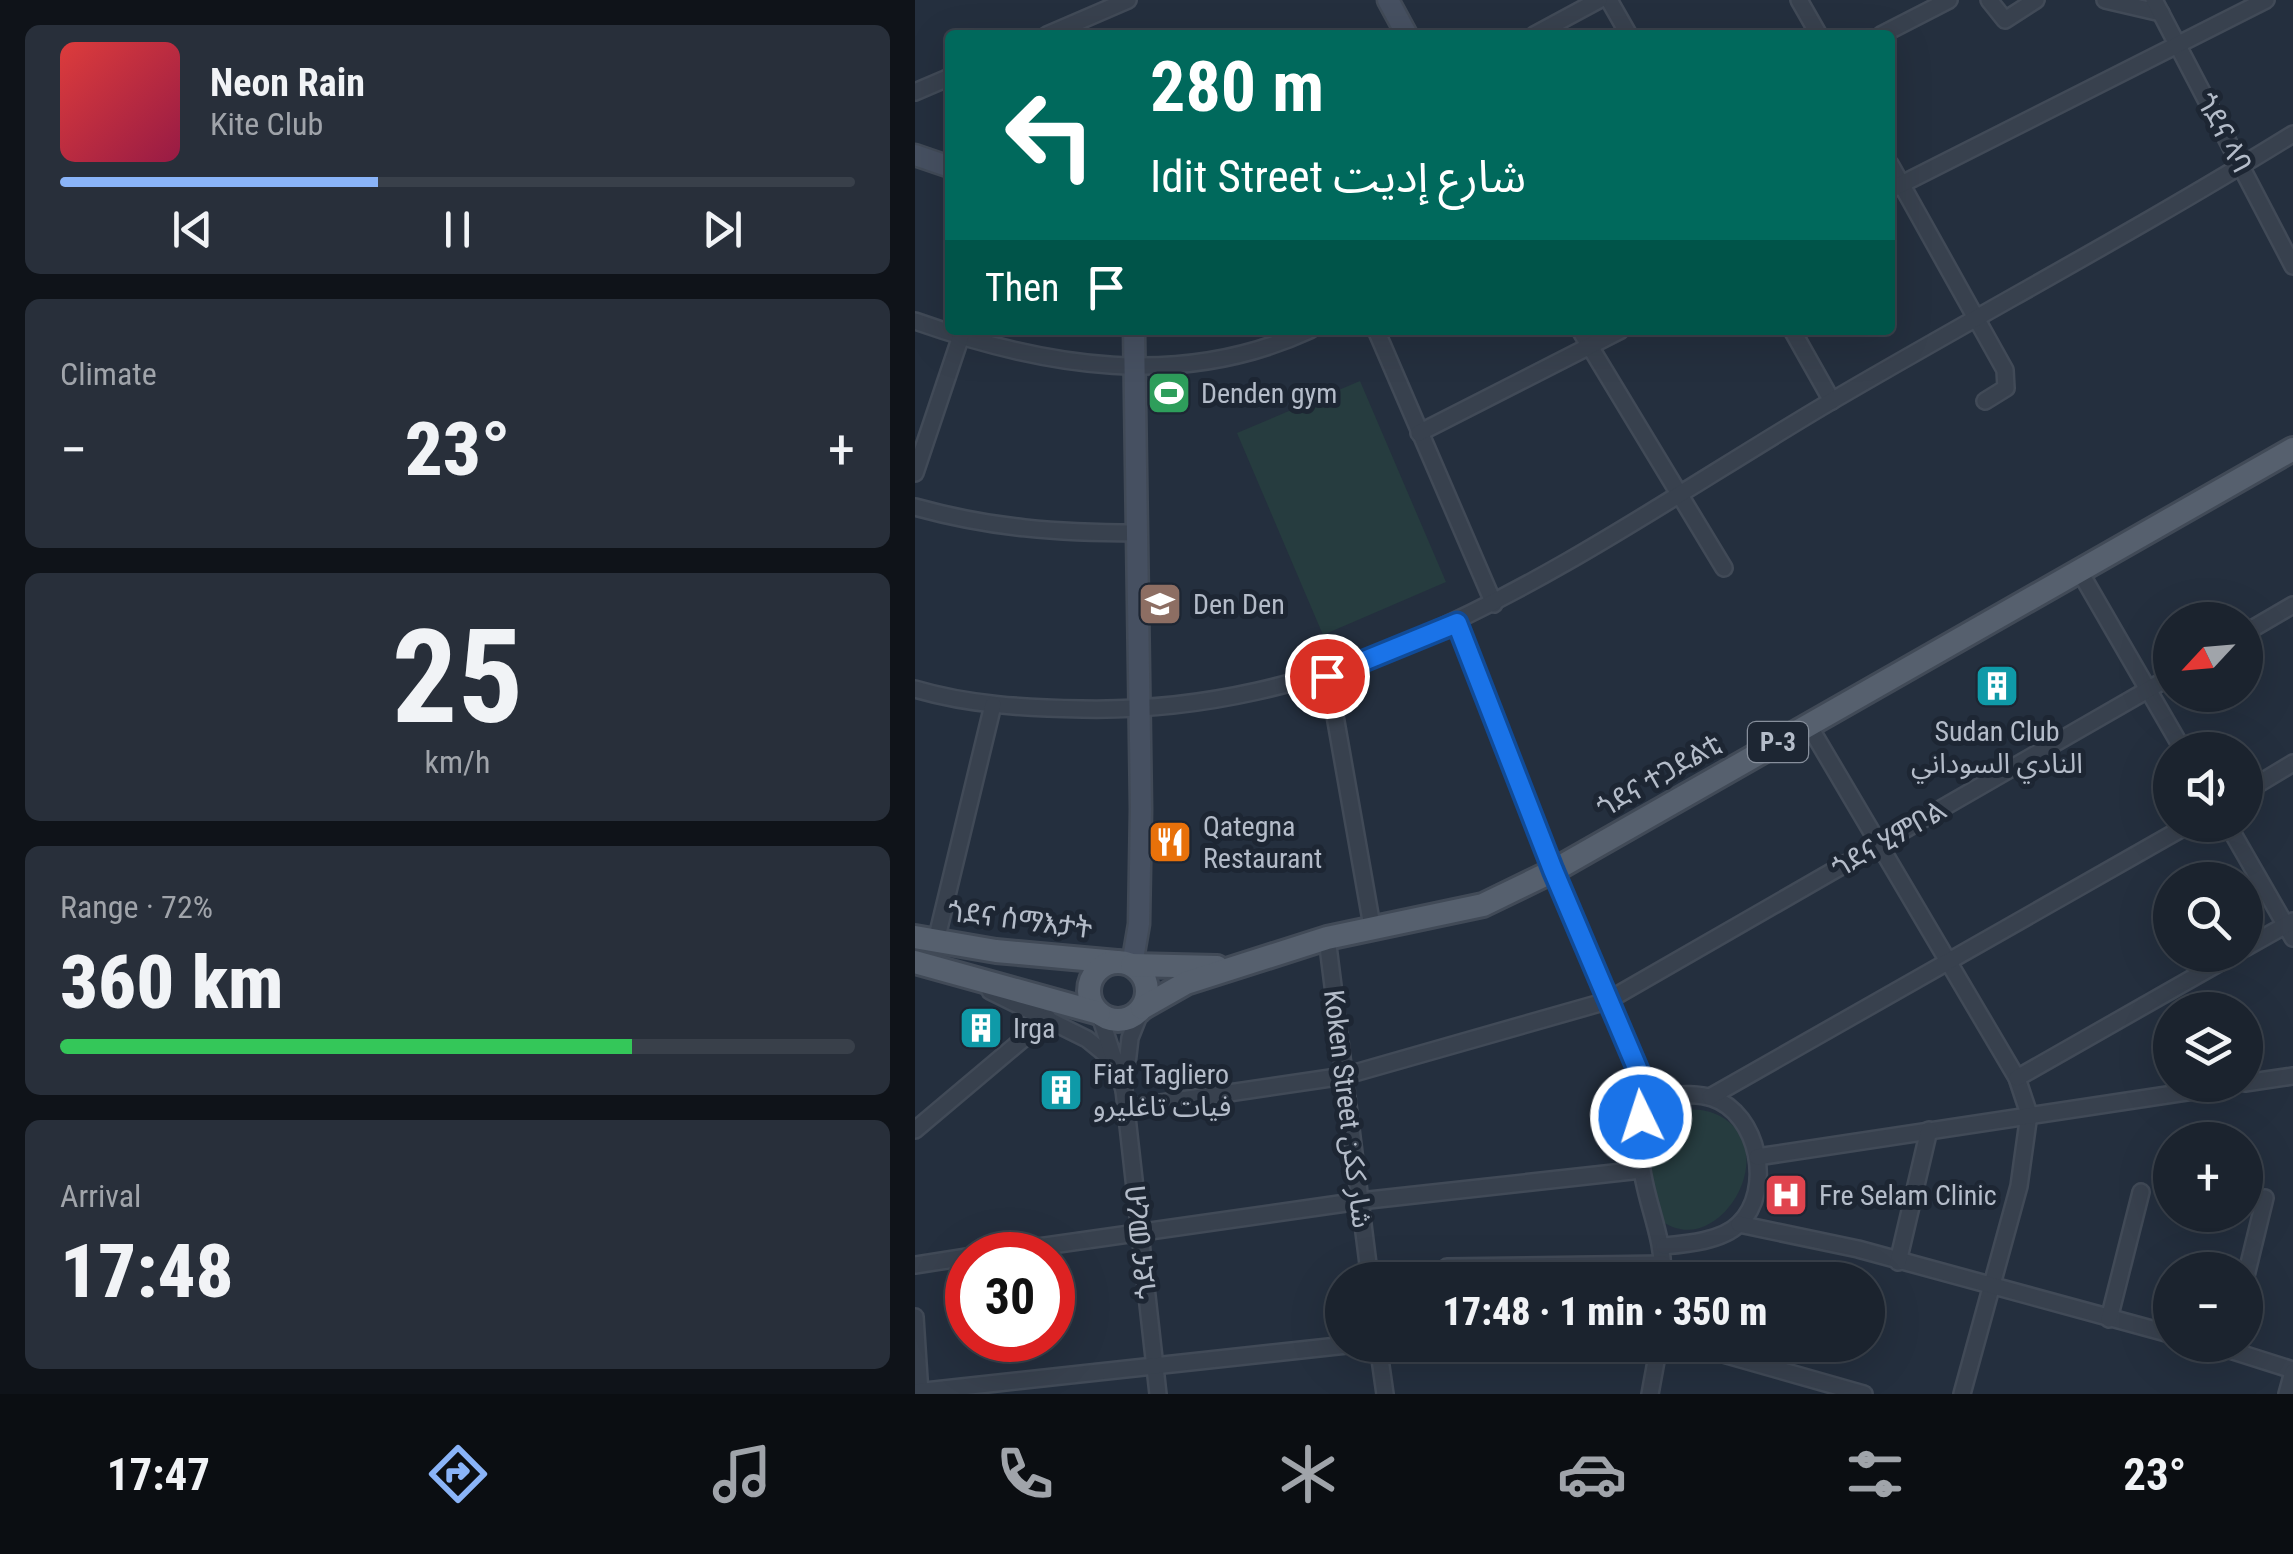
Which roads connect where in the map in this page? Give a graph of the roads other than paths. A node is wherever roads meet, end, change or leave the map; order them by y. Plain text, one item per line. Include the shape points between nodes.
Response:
1 (1127, 0) edge
2 (1599, 0) edge
3 (1609, 0) edge
4 (1799, 0) edge
5 (1909, 0) edge
6 (1949, 0) edge
7 (1989, 0) edge
8 (2036, 0) edge
9 (2105, 0) edge
10 (2265, 0) edge
11 (1390, 1) edge
12 (2158, 6) edge
13 (1917, 16) junction
14 (1058, 30) edge
15 (1404, 30) edge
16 (1543, 30) edge
17 (1626, 30) edge
18 (1816, 30) edge
19 (1890, 30) edge
20 (2178, 45) junction
21 (945, 79) edge
22 (915, 92) edge
23 (2293, 134) edge
24 (915, 156) edge
25 (945, 165) edge
26 (2241, 166) junction
27 (1896, 187) edge
28 (2293, 266) edge
29 (1974, 318) junction
30 (915, 321) edge
31 (945, 329) edge
32 (961, 335) edge
33 (965, 335) edge
34 (1134, 335) edge
35 (1293, 335) edge
36 (1378, 335) edge
37 (1583, 335) edge
38 (1611, 335) edge
39 (1795, 335) edge
40 (1589, 346) junction
41 (1136, 370) junction
42 (1832, 401) junction
43 (1985, 401) dead end
44 (1419, 433) junction
45 (2293, 449) edge
46 (915, 473) edge
47 (1677, 493) junction
48 (915, 507) edge
49 (1137, 533) junction
50 (1724, 568) dead end
51 (2080, 572) junction
52 (1494, 604) junction
53 (2293, 605) edge
54 (2263, 622) edge
55 (1457, 623) junction
56 (1327, 676) junction
57 (2153, 687) edge
58 (915, 689) edge
59 (2149, 689) junction
60 (993, 704) junction
61 (1140, 710) junction
62 (1809, 724) junction
63 (2173, 732) edge
64 (2293, 763) edge
65 (2263, 781) edge
66 (2159, 842) edge
67 (2238, 842) edge
68 (1877, 846) junction
69 (1553, 870) junction
70 (1372, 926) junction
71 (2290, 928) edge
72 (1327, 938) junction
73 (926, 939) edge
74 (2263, 940) edge
75 (915, 962) edge
76 (1946, 963) junction
77 (1125, 964) junction
78 (1235, 968) junction
79 (950, 972) junction
80 (2203, 972) edge
81 (1607, 1000) junction
82 (1142, 1008) junction
83 (1099, 1013) junction
84 (1048, 1018) junction
85 (1114, 1061) junction
86 (1344, 1076) junction
87 (2293, 1076) edge
88 (2017, 1078) junction
89 (2263, 1080) edge
90 (1124, 1090) junction
91 (1649, 1096) junction
92 (2153, 1096) edge
93 (1711, 1097) junction
94 (1127, 1108) junction
95 (2029, 1114) junction
96 (915, 1130) edge
97 (1929, 1130) junction
98 (1757, 1156) junction
99 (1641, 1170) junction
100 (2141, 1192) dead end
101 (2265, 1198) dead end
102 (1360, 1201) junction
103 (1739, 1224) junction
104 (1139, 1231) junction
105 (1075, 1241) edge
106 (1664, 1246) junction
107 (2252, 1252) edge
108 (945, 1260) edge
109 (1368, 1262) edge
110 (1663, 1262) edge
111 (1898, 1262) junction
112 (915, 1265) edge
113 (1992, 1284) junction
114 (915, 1317) edge
115 (2109, 1319) junction
116 (2153, 1330) edge
117 (1325, 1347) edge
118 (2263, 1360) edge
119 (1381, 1362) edge
120 (1656, 1362) edge
121 (1751, 1362) edge
122 (1155, 1365) junction
123 (2293, 1371) edge
124 (918, 1392) edge
125 (1159, 1394) edge
126 (1385, 1394) edge
127 (1650, 1394) edge
128 (1865, 1394) edge
129 (1961, 1394) edge
130 (2287, 1394) edge

1 - 14 street
2 - 16 street
3 - 17 street
4 - 18 street
5 - 13 street
6 - 13 street
7 - 8 street via 2005,20
9 - 12 street
10 - 20 street
11 - 15 street
12 - 20 street, ጎደና ላባ
13 - 19 street
20 - 26 street, ጎደና ላባ
20 - 27 street
21 - 22 street
23 - 26 street
24 - 25 street
26 - 28 street, ጎደና ላባ
26 - 29 street
27 - 29 street
29 - 42 street
29 - 43 street via 2009,381
30 - 31 street
32 - 46 street
33 - 41 street via 1069,364
34 - 41 street
35 - 41 street via 1194,364
36 - 44 street
37 - 40 street
38 - 40 street
39 - 42 street
40 - 44 street
40 - 47 street
41 - 49 street
42 - 47 street
44 - 52 street
45 - 51 main road, ጎደና ተጋደልቲ / P-3
47 - 50 street
47 - 52 street
48 - 49 street via 1046,534
49 - 61 street
51 - 59 street
51 - 62 main road, ጎደና ተጋደልቲ / P-3
52 - 55 street
53 - 54 street
55 - 56 street
55 - 69 street
56 - 61 street
56 - 70 street
57 - 59 street, ጎደና ሂምቦል
58 - 60 street
59 - 63 street
59 - 68 street, ጎደና ሂምቦል
60 - 61 street
60 - 73 street
61 - 77 street via 1139,924
62 - 68 street
62 - 69 main road, ጎደና ተጋደልቲ / P-3
64 - 65 street
66 - 76 street
67 - 71 street
68 - 76 street
68 - 81 street, ጎደና ሂምቦል
69 - 70 main road, ጎደና ተጋደልቲ / P-3 via 1483,905
69 - 81 street
70 - 72 main road, ጎደና ተጋደልቲ / P-3
71 - 74 street
72 - 78 main road, ጎደና ተጋደልቲ / P-3
72 - 86 street, Koken Street شار ككن
73 - 77 main road, ጎደና ሰማእታት
75 - 79 main road
76 - 88 street
76 - 93 street
77 - 78 main road, ጎደና ተጋደልቲ / P-3
77 - 82 main road via 1145,980
77 - 83 main road via 1092,976 1089,996
78 - 82 main road, ጎደና ተጋደልቲ / P-3 via 1173,988
79 - 83 main road
79 - 84 street
80 - 88 street
81 - 86 street, ጎደና ሂምቦል
81 - 91 street
82 - 83 main road via 1127,1019
82 - 90 street via 1130,1038
83 - 85 street
84 - 85 street
84 - 96 street
85 - 90 street
86 - 94 street, ጎደና ሂምቦል
86 - 102 street, Koken Street شار ككن
87 - 89 street
88 - 95 street
90 - 94 street, ጎደና መረብ
91 - 93 street
91 - 99 street via 1641,1117
92 - 95 street
93 - 98 street via 1741,1119
94 - 104 street, ጎደና መረብ
95 - 97 street
95 - 113 street via 2019,1186
97 - 98 street
97 - 111 street
98 - 103 street via 1751,1206
99 - 102 street
99 - 106 street via 1654,1231
100 - 115 street
101 - 107 street
102 - 104 street
102 - 109 street, Koken Street شار ككن
103 - 106 street via 1706,1239
103 - 111 street
104 - 105 street
104 - 122 street, ጎደና መረብ
106 - 110 street
108 - 112 street
111 - 113 street
113 - 115 street
113 - 129 street
114 - 124 street
115 - 116 street
117 - 122 street
118 - 123 street
119 - 126 street
120 - 127 street
121 - 128 street
122 - 124 street
122 - 125 street, ጎደና መረብ
123 - 130 street

